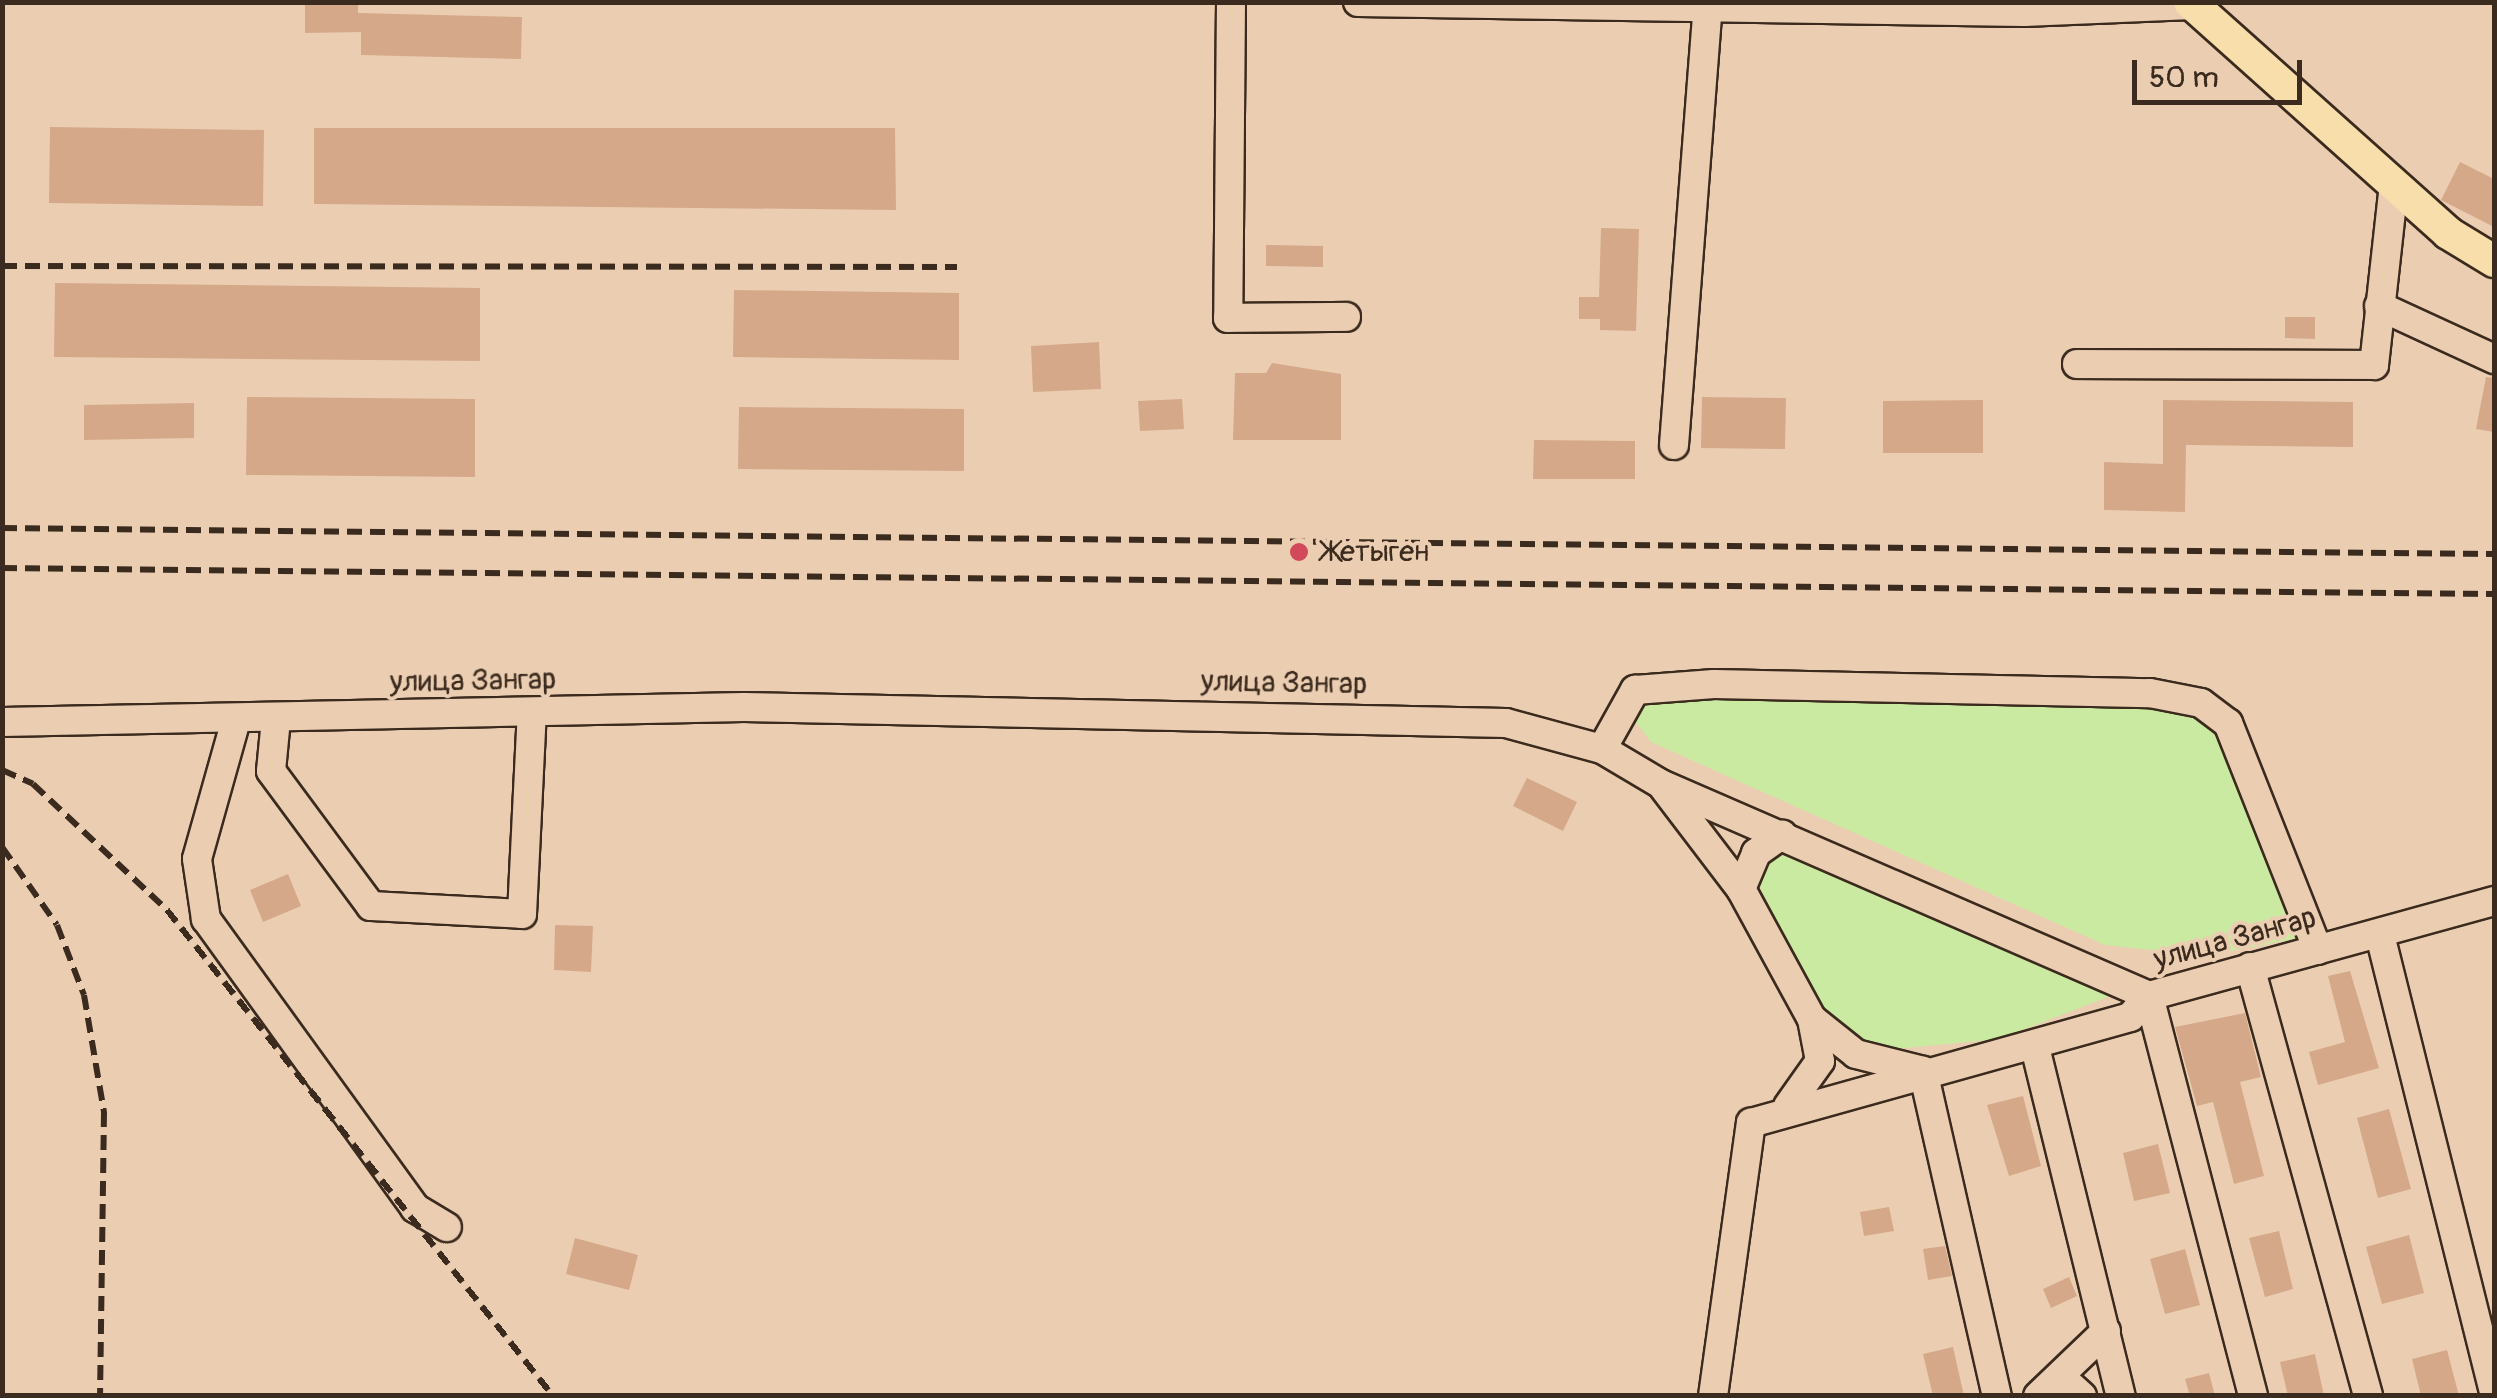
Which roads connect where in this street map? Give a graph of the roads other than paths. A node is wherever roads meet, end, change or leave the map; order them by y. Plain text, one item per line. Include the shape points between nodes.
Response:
1 (1230, 2) edge
2 (1358, 2) edge
3 (2191, 4) edge
4 (1708, 8) junction
5 (2394, 185) junction
6 (2494, 261) edge
7 (2379, 306) junction
8 (1346, 317) dead end
9 (2494, 359) edge
10 (2077, 364) dead end
11 (1674, 446) dead end
12 (532, 712) junction
13 (276, 719) junction
14 (236, 720) junction
15 (2, 722) edge
16 (1602, 749) junction
17 (1661, 784) junction
18 (1782, 835) junction
19 (1740, 889) junction
20 (2494, 902) edge
21 (2380, 935) junction
22 (2318, 950) junction
23 (2250, 967) junction
24 (2149, 996) junction
25 (1812, 1019) junction
26 (2035, 1047) junction
27 (1923, 1071) junction
28 (1788, 1106) junction
29 (446, 1227) dead end
30 (2106, 1331) junction
31 (2072, 1387) edge
32 (2494, 1394) edge
33 (1714, 1396) edge
34 (1997, 1396) edge
35 (2038, 1396) edge
36 (2121, 1396) edge
37 (2253, 1396) edge
38 (2368, 1396) edge

1 - 8 street via 1228,318
2 - 4 street
3 - 4 street via 2024,12
3 - 5 main road
4 - 11 street
5 - 6 main road via 2448,233
5 - 7 street
7 - 9 street
7 - 10 street via 2374,364
12 - 13 street, улица Зангар
12 - 13 street via 522,914 371,906 272,771
12 - 16 street, улица Зангар via 744,707 1353,716 1506,723
13 - 14 street, улица Зангар
14 - 15 street, улица Зангар
14 - 29 street via 197,859 206,919 415,1208
16 - 17 street, улица Зангар
16 - 22 street via 1635,690 1654,688 2132,692 2200,703 2228,724
17 - 18 street, улица Зангар
17 - 19 street
18 - 19 street via 1756,853
18 - 24 street, улица Зангар
19 - 25 street
20 - 21 street, улица Зангар
21 - 22 street, улица Зангар
21 - 32 street
22 - 23 street, улица Зангар
23 - 24 street, улица Зангар
23 - 38 street
24 - 26 street via 2130,1017
24 - 37 street
25 - 27 street via 1856,1054
25 - 28 street via 1820,1061
26 - 27 street
26 - 30 street
27 - 28 street
27 - 34 street
28 - 33 street via 1751,1123
30 - 31 street
30 - 36 street
31 - 35 street

